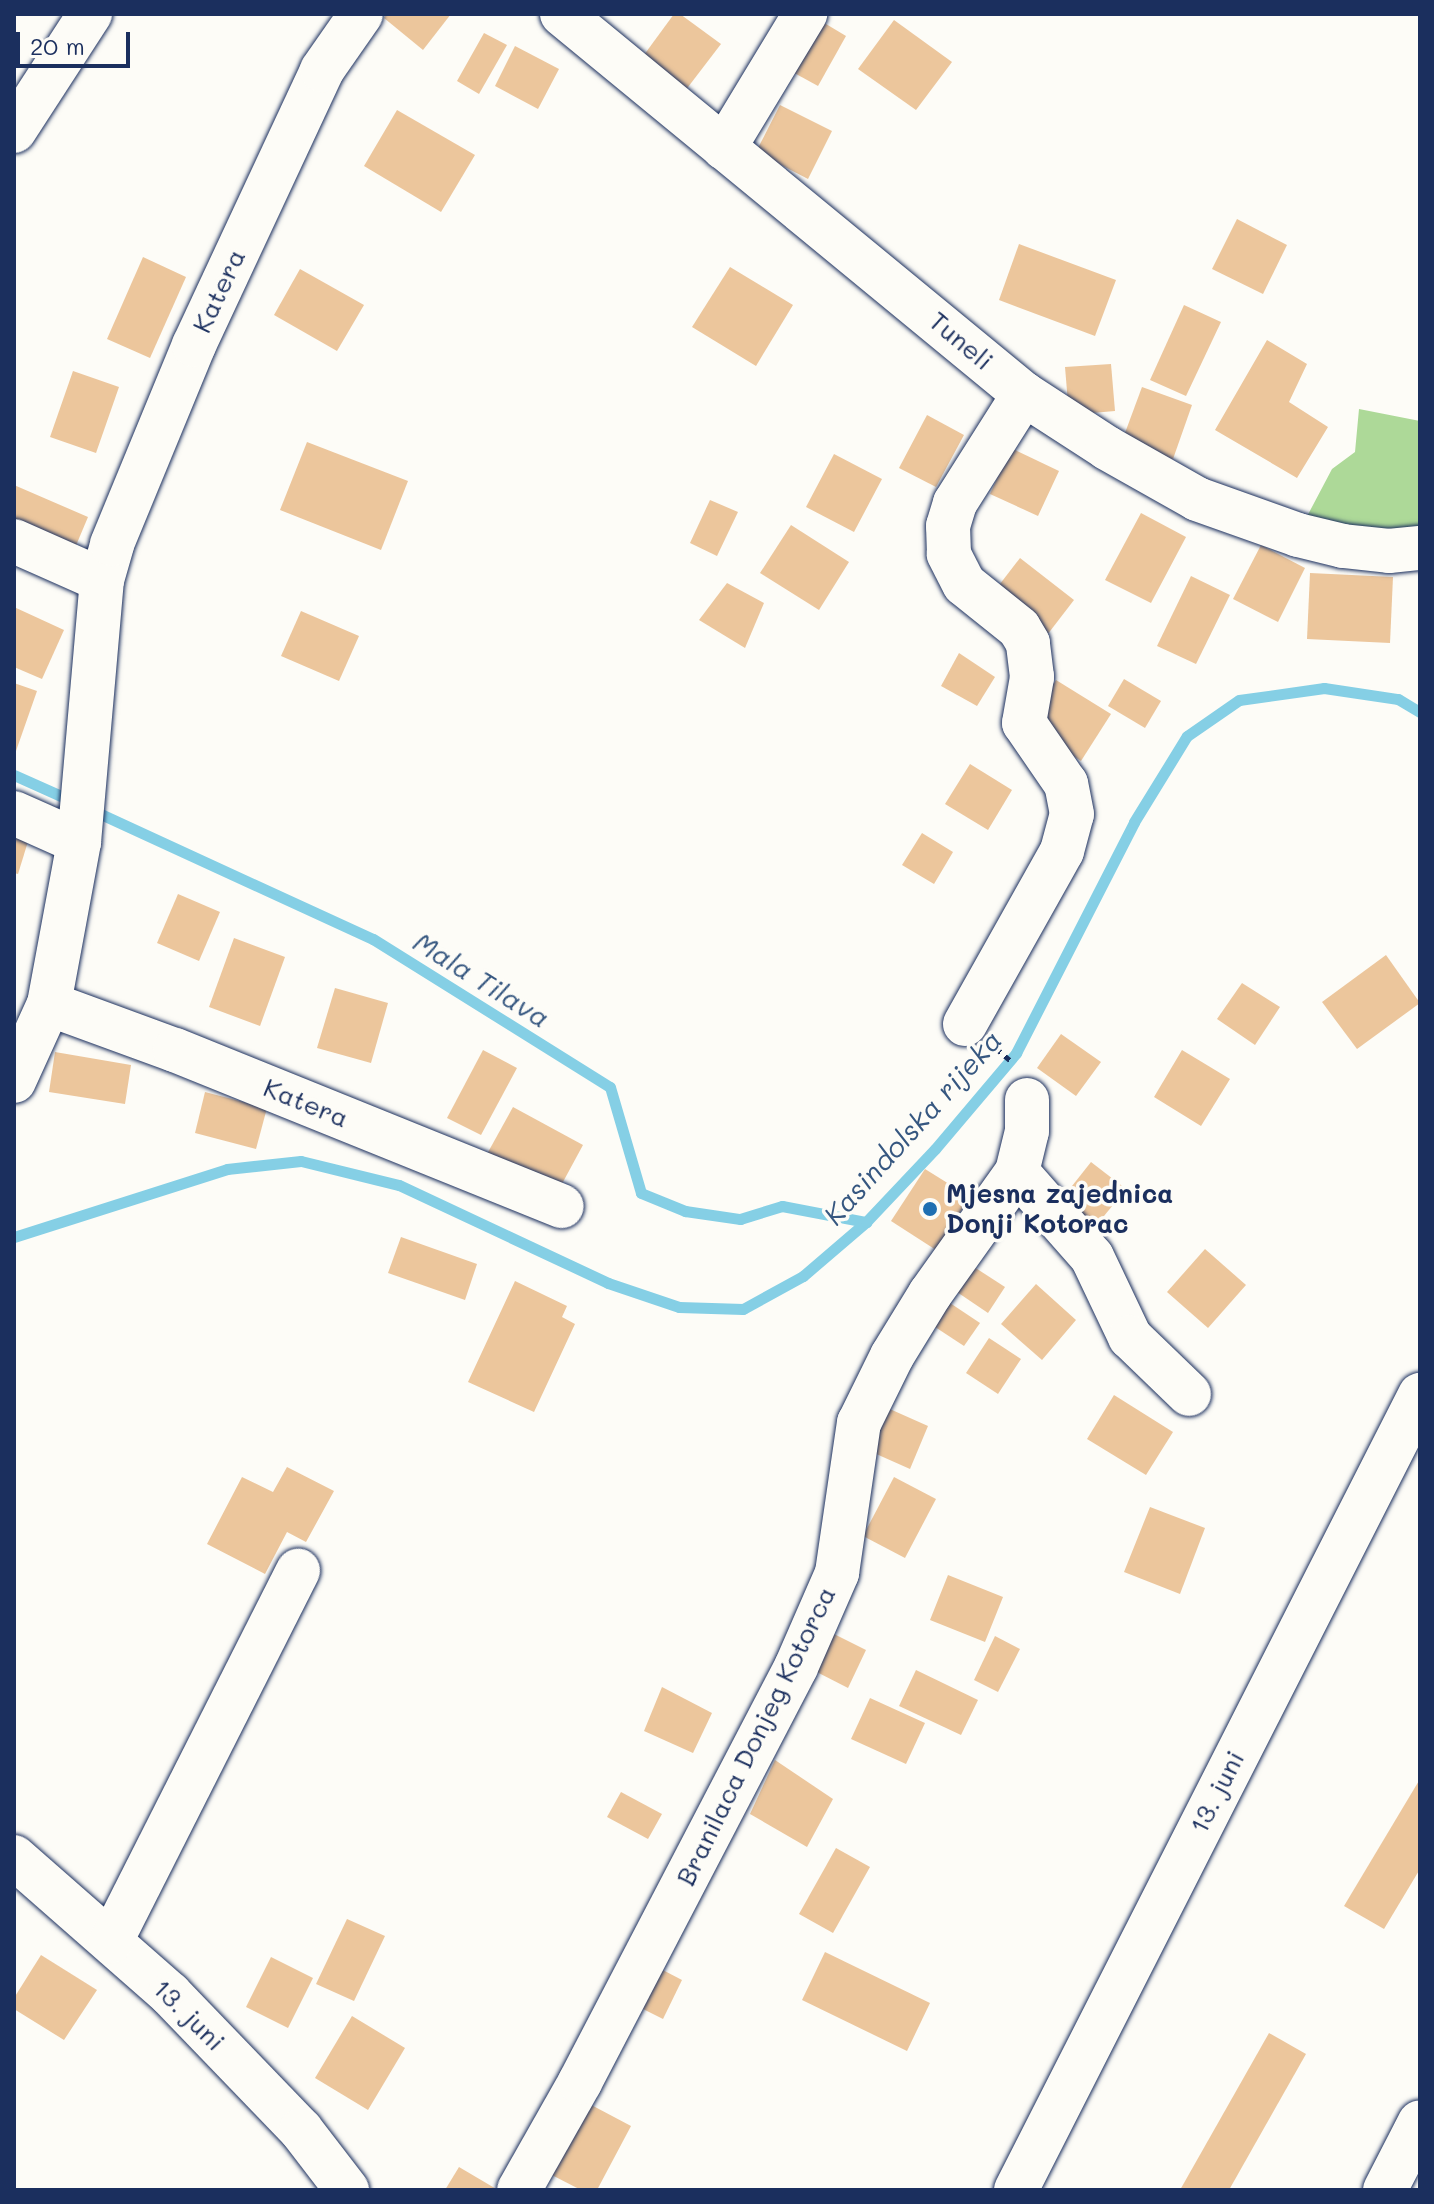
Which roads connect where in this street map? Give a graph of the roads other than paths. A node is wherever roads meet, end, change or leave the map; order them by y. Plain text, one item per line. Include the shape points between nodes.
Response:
1 (90, 14) edge
2 (361, 14) edge
3 (562, 14) edge
4 (805, 14) edge
5 (14, 131) edge
6 (724, 148) junction
7 (1024, 394) junction
8 (14, 541) edge
9 (1420, 548) edge
10 (102, 580) junction
11 (14, 813) edge
12 (81, 818) junction
13 (49, 1004) junction
14 (980, 1036) road end
15 (14, 1081) edge
16 (1024, 1085) road end
17 (1017, 1172) junction
18 (562, 1206) dead end
19 (1189, 1394) dead end
20 (1420, 1395) edge
21 (298, 1571) dead end
22 (14, 1857) edge
23 (111, 1941) junction
24 (1420, 2122) edge
25 (347, 2190) edge
26 (519, 2190) edge
27 (1016, 2190) edge
28 (1385, 2190) edge

1 - 5 street
2 - 10 street, Katera via 322,70 194,345
3 - 6 street, Tuneli
4 - 6 street
6 - 7 street, Tuneli
7 - 9 street, Tuneli via 1197,499 1343,546
7 - 14 street via 955,503 948,526 949,554 964,584 1019,628 1028,643 1032,677 1024,723 1066,784 1072,814 1062,851
8 - 10 street
10 - 12 street, Katera
11 - 12 street
12 - 13 street, Katera
13 - 15 street, Katera
13 - 18 street, Katera
16 - 17 street, Branilaca Donjeg Kotorca via 1027,1131
17 - 19 street via 1092,1257 1130,1337
17 - 26 street, Branilaca Donjeg Kotorca via 930,1294 859,1423 837,1573 796,1667
20 - 27 street, 13. juni
21 - 23 street
22 - 23 street, 13. juni
23 - 25 street, 13. juni via 170,1994 293,2122
24 - 28 street

